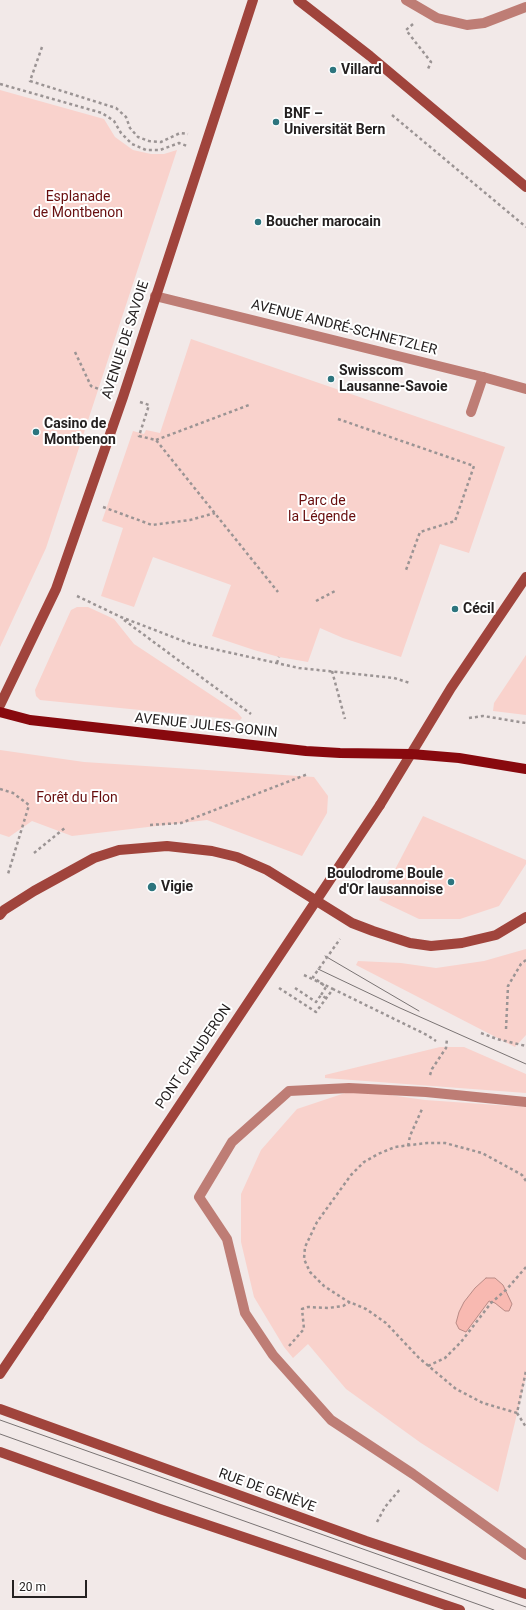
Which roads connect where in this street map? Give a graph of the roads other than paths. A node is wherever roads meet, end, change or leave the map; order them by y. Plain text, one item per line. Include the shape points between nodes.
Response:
1 (253, 0) edge
2 (298, 0) edge
3 (406, 0) edge
4 (526, 7) edge
5 (526, 187) edge
6 (155, 296) junction
7 (483, 377) junction
8 (526, 389) edge
9 (471, 412) dead end
10 (526, 577) edge
11 (0, 705) edge
12 (0, 712) edge
13 (411, 754) junction
14 (526, 769) edge
15 (1, 910) edge
16 (526, 917) edge
17 (526, 1102) edge
18 (0, 1374) edge
19 (0, 1409) edge
20 (0, 1452) edge
21 (526, 1556) edge
22 (526, 1594) edge
23 (460, 1610) edge

1 - 6 street, AVENUE DE SAVOIE
2 - 5 street via 370,56
3 - 4 street via 437,18 467,25 484,23
6 - 7 street, AVENUE ANDRÉ-SCHNETZLER
6 - 11 street, AVENUE DE SAVOIE via 56,589
7 - 8 street, AVENUE ANDRÉ-SCHNETZLER
7 - 9 street
10 - 13 street, PONT CHAUDERON via 456,680
12 - 13 main road, AVENUE JULES-GONIN via 30,720 306,751
13 - 14 main road, AVENUE JULES-GONIN via 459,758
13 - 18 street, PONT CHAUDERON, bridge via 380,805
15 - 16 street via 94,858 120,850 167,846 212,851 237,858 267,870 352,923 410,943 431,946 462,944 496,935
17 - 21 street via 426,1092 349,1088 288,1091 232,1142 199,1198 227,1239 245,1313 273,1355 332,1420 413,1474
19 - 22 street, RUE DE GENÈVE via 358,1538
20 - 23 street

